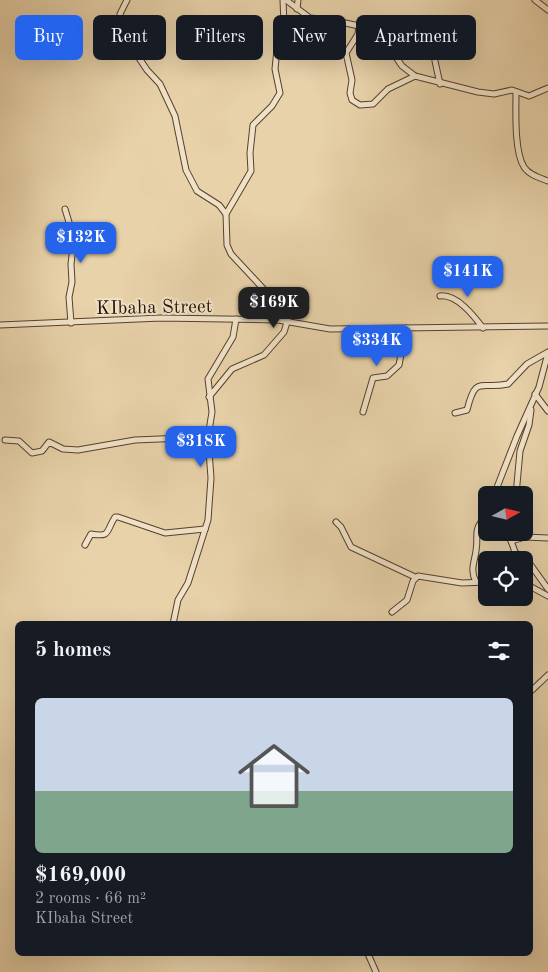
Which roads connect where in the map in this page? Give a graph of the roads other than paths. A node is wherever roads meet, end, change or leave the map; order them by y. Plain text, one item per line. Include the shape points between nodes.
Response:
1 (126, 0) edge
2 (285, 0) edge
3 (298, 0) edge
4 (535, 0) edge
5 (297, 9) junction
6 (548, 10) edge
7 (356, 25) edge
8 (356, 37) edge
9 (398, 60) edge
10 (435, 61) dead end
11 (415, 76) junction
12 (440, 84) junction
13 (548, 88) edge
14 (516, 92) junction
15 (548, 181) edge
16 (65, 209) dead end
17 (226, 214) junction
18 (440, 296) dead end
19 (236, 319) junction
20 (288, 321) junction
21 (71, 323) junction
22 (0, 325) edge
23 (548, 326) edge
24 (406, 328) junction
25 (483, 328) junction
26 (548, 352) edge
27 (536, 394) junction
28 (209, 396) junction
29 (531, 407) junction
30 (548, 410) edge
31 (363, 412) dead end
32 (455, 413) dead end
33 (208, 437) junction
34 (5, 440) dead end
35 (498, 486) edge
36 (517, 486) edge
37 (336, 522) dead end
38 (206, 529) junction
39 (478, 529) edge
40 (533, 536) edge
41 (548, 538) edge
42 (511, 541) edge
43 (85, 545) dead end
44 (415, 577) junction
45 (476, 582) joint
46 (533, 587) edge
47 (548, 589) edge
48 (548, 596) edge
49 (392, 612) dead end
50 (174, 621) edge
51 (548, 676) edge
52 (533, 689) edge
53 (369, 956) edge
54 (376, 972) edge

1 - 17 street via 120,14 127,40 165,92 179,126 187,171 199,194 219,205
2 - 5 street
2 - 17 street via 275,69 280,93 253,125 251,171
3 - 5 street
4 - 6 street
5 - 7 street via 310,18
8 - 11 street via 346,53 352,80 352,100 363,106 373,104 383,92
9 - 11 street
10 - 12 street
11 - 12 street
12 - 14 street via 485,93
13 - 14 street via 529,96
14 - 15 street via 521,160 528,171
16 - 21 street via 74,244 69,297
17 - 20 street via 226,240 231,254 284,311
18 - 25 street via 447,296 460,304
19 - 20 street, KIbaha Street
19 - 21 street, KIbaha Street via 161,318
19 - 28 street via 233,337 208,379
20 - 24 street, KIbaha Street via 330,328
20 - 28 street via 284,332 264,355 232,369
21 - 22 street, KIbaha Street
23 - 25 street, KIbaha Street
24 - 25 street, KIbaha Street
24 - 31 street via 399,365 387,376 373,378
26 - 27 street
26 - 32 street via 527,364 508,384 474,389 468,410
27 - 29 street
27 - 30 street
28 - 33 street via 211,419
29 - 35 street
29 - 36 street via 520,451
33 - 34 street via 135,440 78,450 64,449 50,442 42,451 32,453 18,441
33 - 38 street via 211,490
37 - 44 street via 342,527 351,547
38 - 43 street via 165,533 115,517 107,534 91,534
38 - 50 street via 188,583 178,600
39 - 45 street via 472,568
40 - 41 street
42 - 47 street via 515,552 530,564
44 - 45 street
44 - 49 street via 407,600
46 - 48 street
51 - 52 street
53 - 54 street

